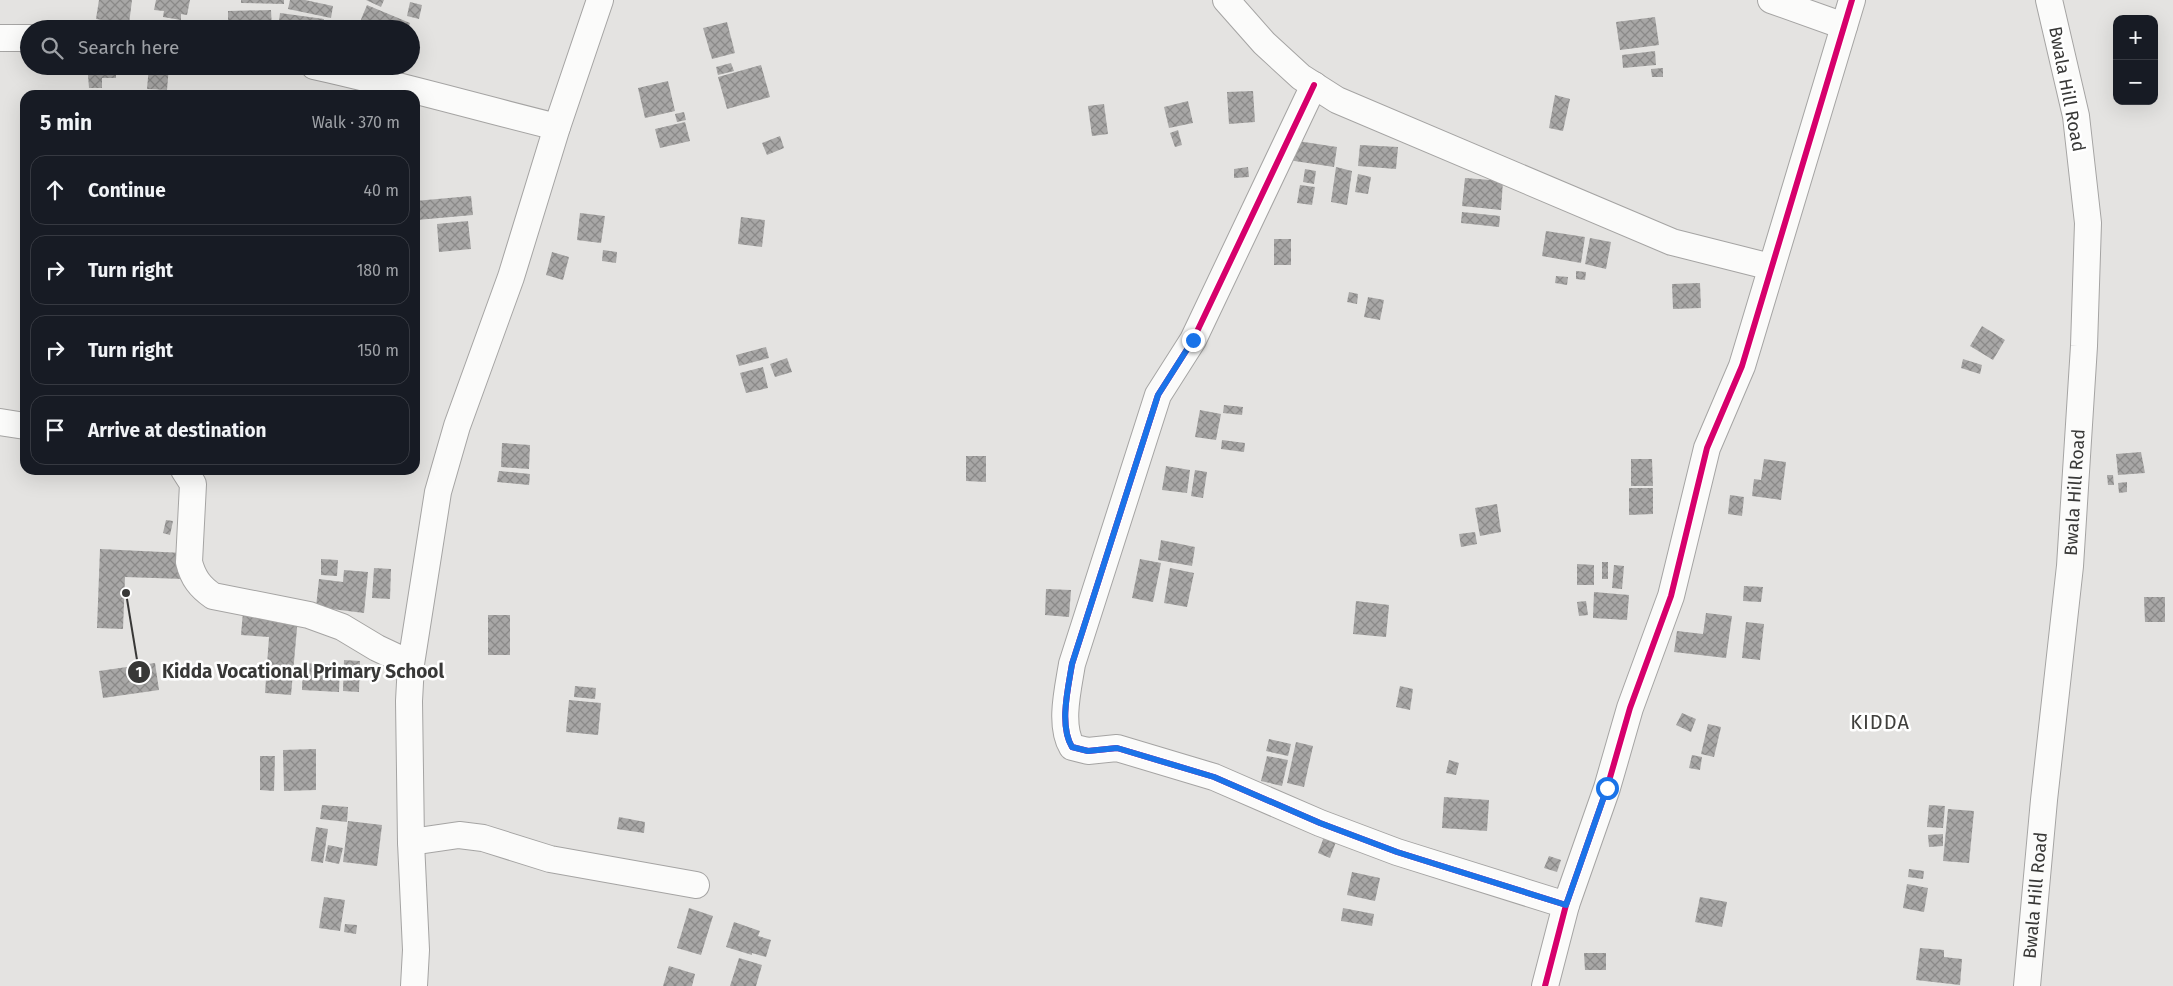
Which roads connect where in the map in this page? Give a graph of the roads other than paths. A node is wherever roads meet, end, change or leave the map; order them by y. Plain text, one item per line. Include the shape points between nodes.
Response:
1 (600, 0) edge
2 (1226, 0) edge
3 (1771, 0) edge
4 (1852, 0) edge
5 (2049, 0) edge
6 (1844, 26) junction
7 (0, 38) edge
8 (20, 38) edge
9 (350, 75) edge
10 (1314, 85) junction
11 (410, 90) edge
12 (420, 93) edge
13 (557, 127) junction
14 (1771, 267) junction
15 (0, 422) edge
16 (20, 425) edge
17 (187, 475) edge
18 (411, 664) junction
19 (411, 842) junction
20 (696, 885) dead end
21 (1566, 905) junction
22 (414, 986) edge
23 (1545, 986) edge
24 (2027, 986) edge

1 - 13 street
2 - 10 street via 1264,43
3 - 6 street
4 - 6 street
5 - 24 street, Bwala Hill Road via 2076,116 2088,223 2070,566
6 - 14 street
7 - 8 street
9 - 11 street
10 - 14 street via 1337,100 1672,242
10 - 21 street via 1193,340 1158,395 1072,664 1066,702 1067,738 1072,747 1088,751 1117,748 1214,777 1397,852
12 - 13 street
13 - 18 street via 511,277 457,426 438,492
14 - 21 street via 1742,366 1707,448 1671,596 1630,708 1607,788
15 - 16 street
17 - 18 street via 193,484 189,562 201,588 213,596 309,615 342,626
18 - 19 street
19 - 20 street via 459,835 483,838 550,859
19 - 22 street via 416,950
21 - 23 street

